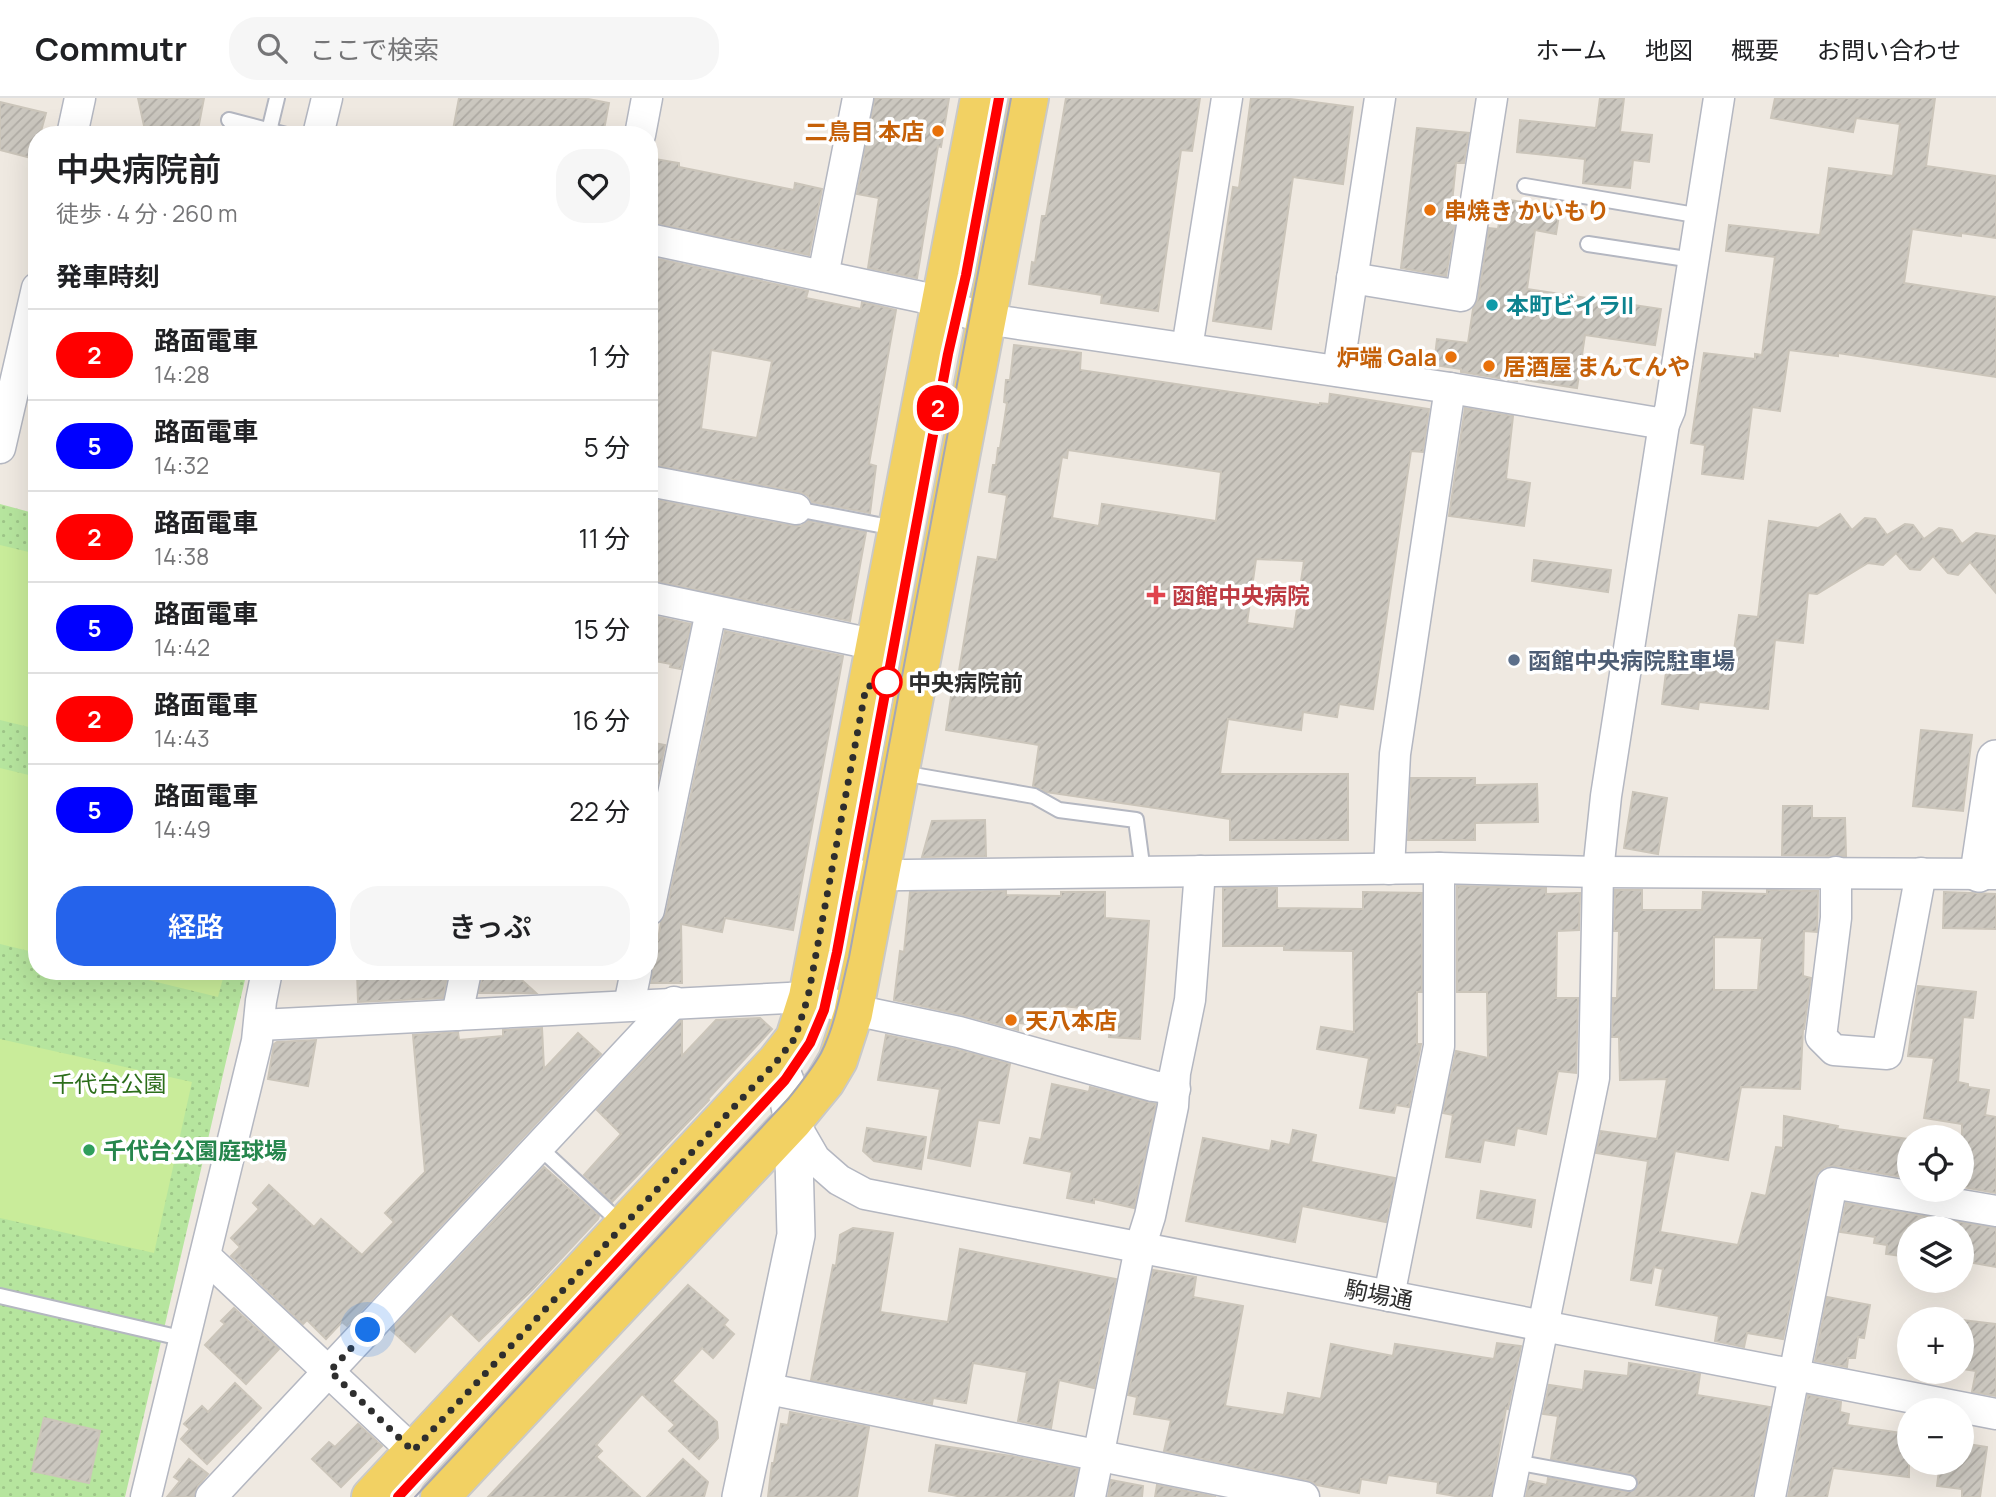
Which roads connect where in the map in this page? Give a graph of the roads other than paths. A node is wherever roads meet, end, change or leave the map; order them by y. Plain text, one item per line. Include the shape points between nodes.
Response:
1 (80, 98) edge
2 (277, 98) edge
3 (327, 98) edge
4 (647, 98) edge
5 (858, 98) edge
6 (980, 98) edge
7 (1029, 98) edge
8 (1227, 98) edge
9 (1380, 98) edge
10 (1492, 98) edge
11 (1719, 98) edge
12 (229, 120) dead end
13 (74, 126) edge
14 (251, 126) edge
15 (270, 126) edge
16 (320, 126) edge
17 (641, 126) edge
18 (1525, 186) dead end
19 (1701, 216) junction
20 (658, 241) edge
21 (1588, 244) dead end
22 (1693, 260) junction
23 (823, 276) junction
24 (1352, 278) junction
25 (941, 304) junction
26 (986, 319) junction
27 (1186, 348) junction
28 (28, 349) edge
29 (1338, 371) junction
30 (1450, 388) junction
31 (1664, 424) junction
32 (0, 448) edge
33 (658, 483) edge
34 (796, 509) joint
35 (879, 525) dead end
36 (658, 599) edge
37 (711, 611) junction
38 (875, 642) junction
39 (1996, 759) edge
40 (901, 773) junction
41 (660, 808) edge
42 (658, 827) edge
43 (1440, 868) junction
44 (1389, 869) junction
45 (1200, 871) junction
46 (1143, 872) junction
47 (1598, 872) junction
48 (1836, 872) junction
49 (1921, 873) junction
50 (1987, 873) edge
51 (831, 876) junction
52 (880, 876) junction
53 (265, 980) edge
54 (464, 980) edge
55 (634, 980) edge
56 (808, 997) junction
57 (674, 1002) junction
58 (629, 1005) junction
59 (854, 1010) junction
60 (457, 1015) junction
61 (260, 1025) junction
62 (777, 1061) junction
63 (1175, 1089) junction
64 (793, 1121) junction
65 (539, 1147) junction
66 (1996, 1211) edge
67 (611, 1214) dead end
68 (1140, 1248) junction
69 (205, 1256) junction
70 (0, 1296) edge
71 (1389, 1296) junction
72 (1542, 1328) junction
73 (185, 1339) junction
74 (330, 1371) junction
75 (1795, 1374) junction
76 (764, 1388) junction
77 (1996, 1414) edge
78 (413, 1451) junction
79 (1098, 1456) junction
80 (1515, 1462) junction
81 (1629, 1483) dead end
82 (146, 1497) edge
83 (211, 1497) edge
84 (371, 1497) edge
85 (440, 1497) edge
86 (741, 1497) edge
87 (1090, 1497) edge
88 (1304, 1497) edge
89 (1508, 1497) edge
90 (1770, 1497) edge

1 - 13 street
2 - 15 lane
3 - 16 street
4 - 17 street
5 - 23 street
6 - 25 main road
7 - 26 main road
8 - 27 street
9 - 24 street
10 - 24 street via 1461,296
11 - 19 street
12 - 14 lane
18 - 19 lane
19 - 22 street
20 - 23 street
21 - 22 lane
22 - 31 street
23 - 25 street
24 - 29 street
25 - 26 street
25 - 38 main road
26 - 27 street
26 - 40 main road
27 - 29 street
28 - 32 street
29 - 30 street
30 - 31 street
30 - 44 street via 1395,754
31 - 47 street
33 - 34 street
34 - 35 lane
36 - 37 street
37 - 38 street
37 - 41 street
38 - 51 main road
39 - 50 street
40 - 46 lane via 1034,796 1059,810 1136,820
40 - 52 main road
41 - 42 street
43 - 44 street
43 - 47 street
43 - 71 street via 1439,1046
44 - 45 street
45 - 46 street
45 - 63 street via 1190,1000
46 - 52 street
47 - 48 street
47 - 72 street via 1594,1078
48 - 49 street
48 - 49 street via 1836,918 1821,1037 1834,1050 1887,1054
49 - 50 street
51 - 52 street
51 - 56 main road
52 - 59 main road
53 - 61 street
54 - 60 street
55 - 58 street
56 - 57 street
56 - 59 street
56 - 62 main road via 795,1038
57 - 58 street
57 - 65 street
58 - 60 street
59 - 63 street via 959,1032
59 - 64 main road via 832,1071
60 - 61 street
61 - 69 street
62 - 64 street
62 - 78 main road
63 - 68 street
64 - 68 street, 駒場通 via 815,1159 864,1194
64 - 76 street via 796,1235
64 - 85 main road
65 - 67 lane
65 - 74 street
66 - 75 street via 1832,1183
68 - 71 street, 駒場通
68 - 79 street
69 - 73 street
69 - 74 street
70 - 73 lane
71 - 72 street, 駒場通
72 - 75 street, 駒場通
72 - 80 street
73 - 82 street
74 - 78 street
74 - 83 street
75 - 77 street, 駒場通
75 - 90 street
76 - 79 street
76 - 86 street
78 - 84 main road
79 - 87 street
79 - 88 street
80 - 81 lane
80 - 89 street

